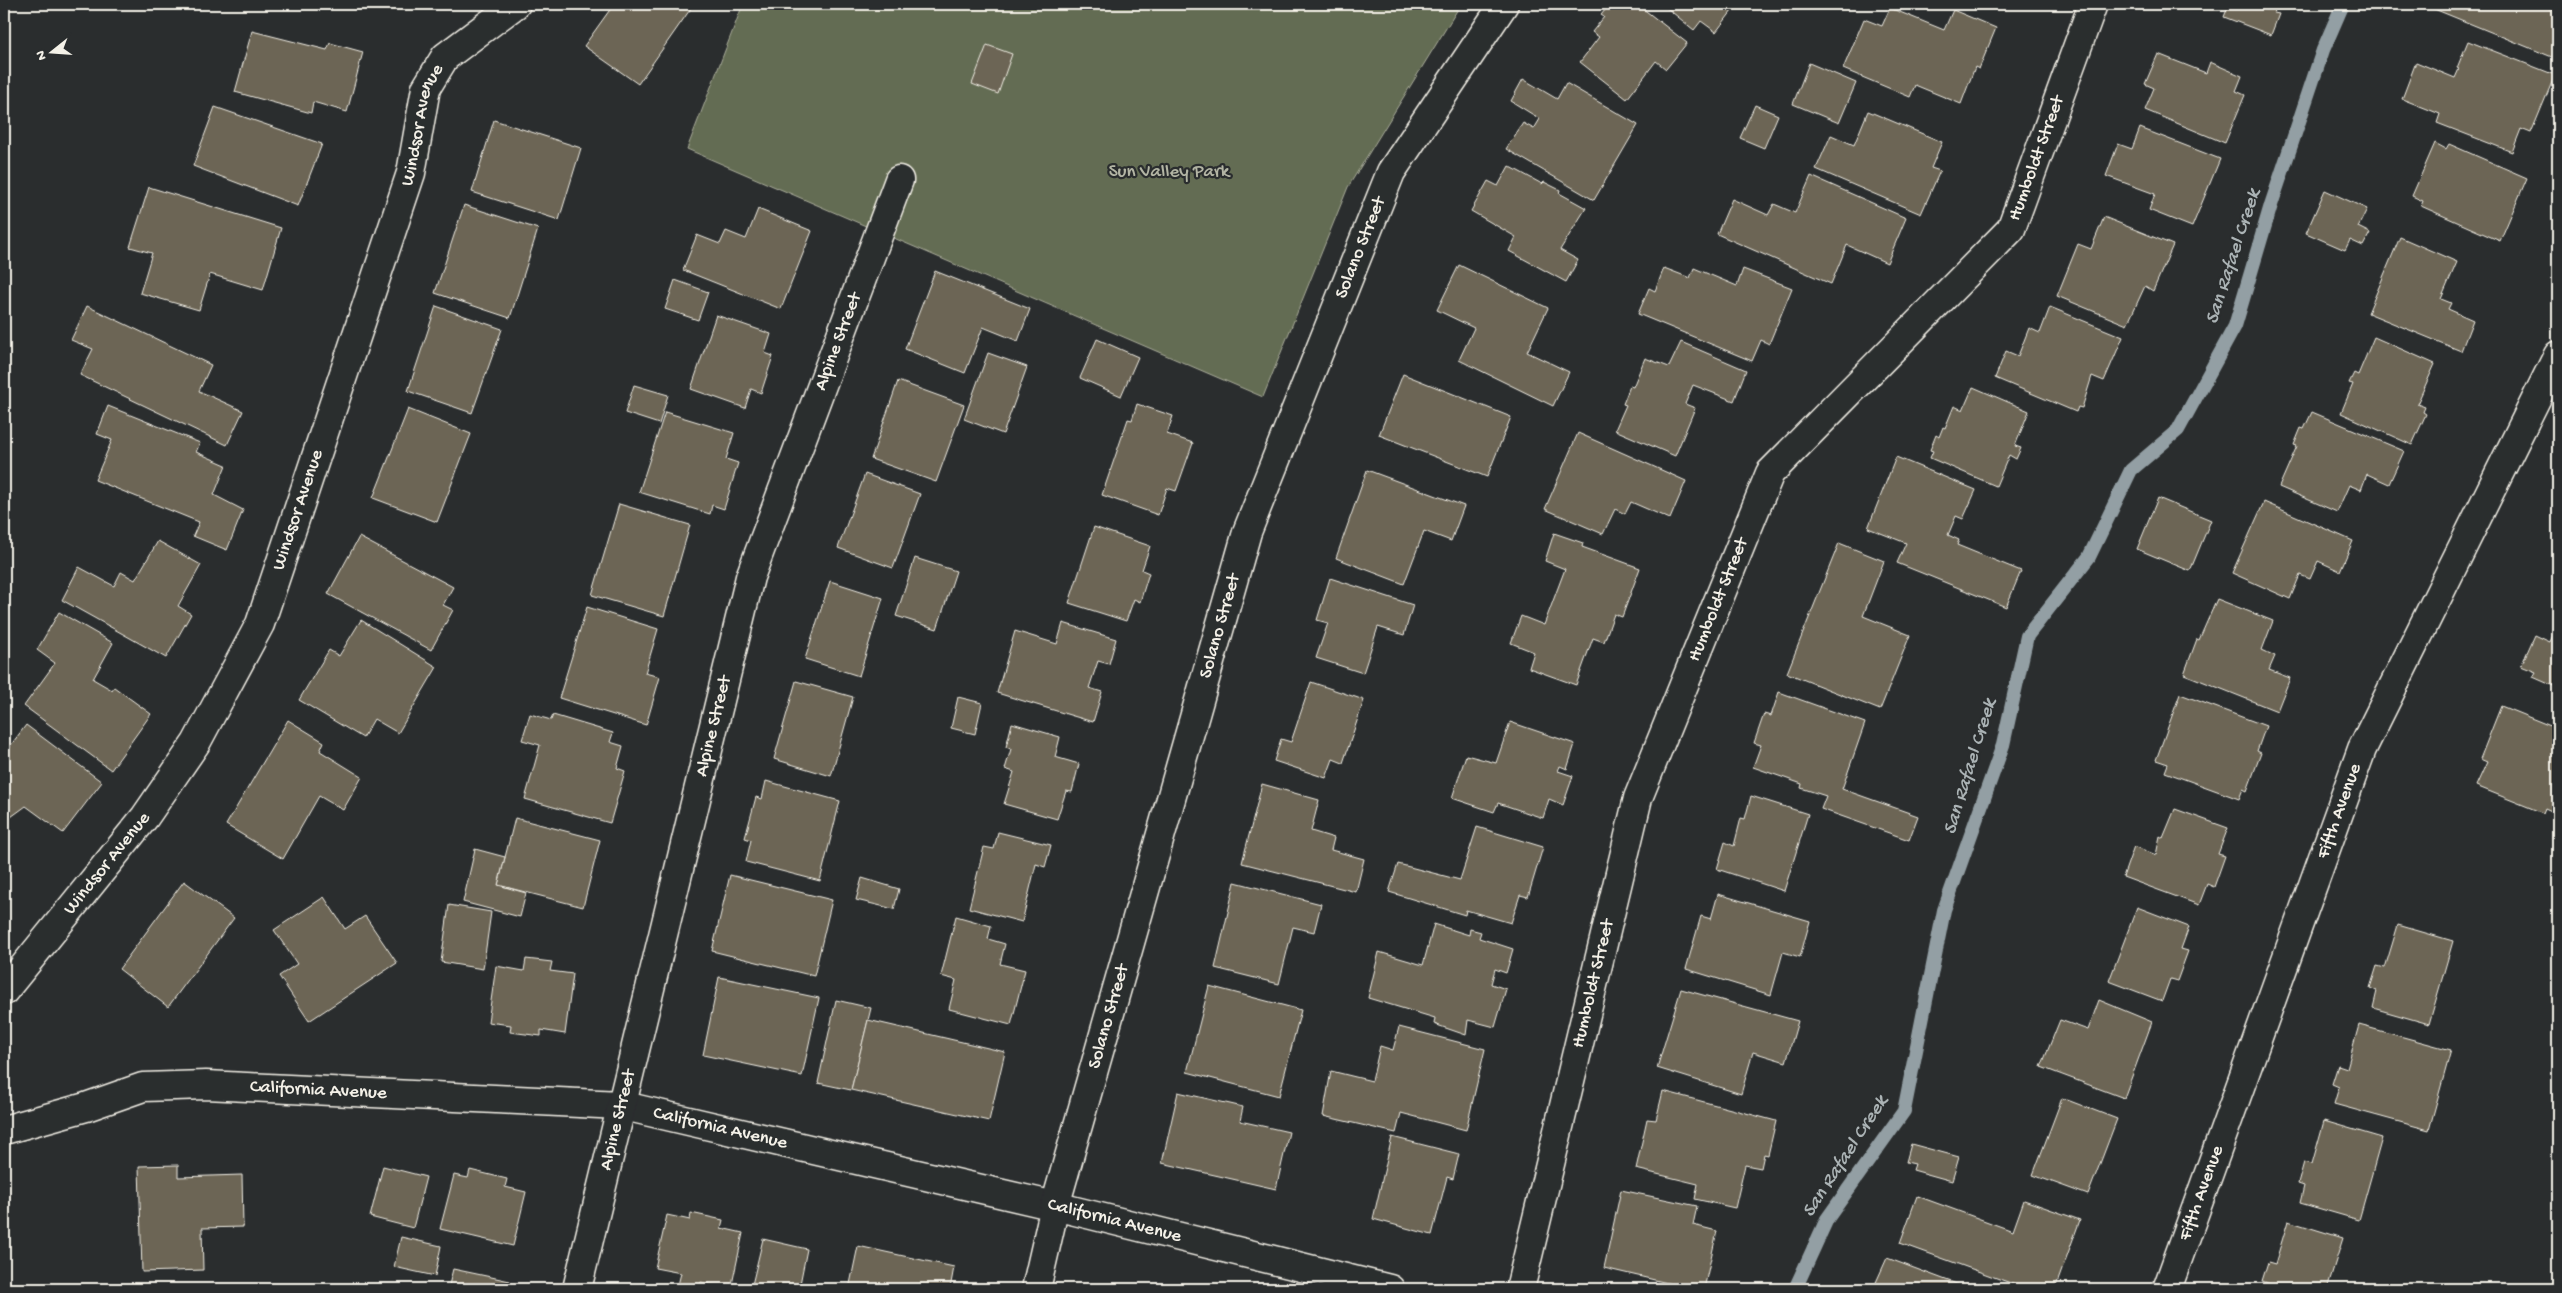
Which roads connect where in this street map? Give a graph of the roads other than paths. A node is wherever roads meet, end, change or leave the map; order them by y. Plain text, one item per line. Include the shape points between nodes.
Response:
1 (516, 4) edge
2 (1504, 4) edge
3 (2093, 4) edge
4 (899, 180) dead end
5 (2558, 355) edge
6 (4, 991) edge
7 (620, 1105) junction
8 (4, 1130) edge
9 (1055, 1206) junction
10 (577, 1289) edge
11 (1036, 1289) edge
12 (1390, 1289) edge
13 (1520, 1289) edge
14 (2167, 1289) edge

1 - 6 street, Windsor Avenue via 445,57 426,88 411,173 260,624 196,743 145,817
2 - 9 street, Solano Street via 1392,172 1247,532
3 - 13 street, Humboldt Street via 2011,229 1770,473 1638,798
4 - 7 street, Alpine Street via 750,577
5 - 14 street, Fifth Avenue via 2362,749
7 - 8 street, California Avenue via 206,1085 143,1087
7 - 9 street, California Avenue
7 - 10 street, Alpine Street
9 - 11 street, Solano Street
9 - 12 street, California Avenue

